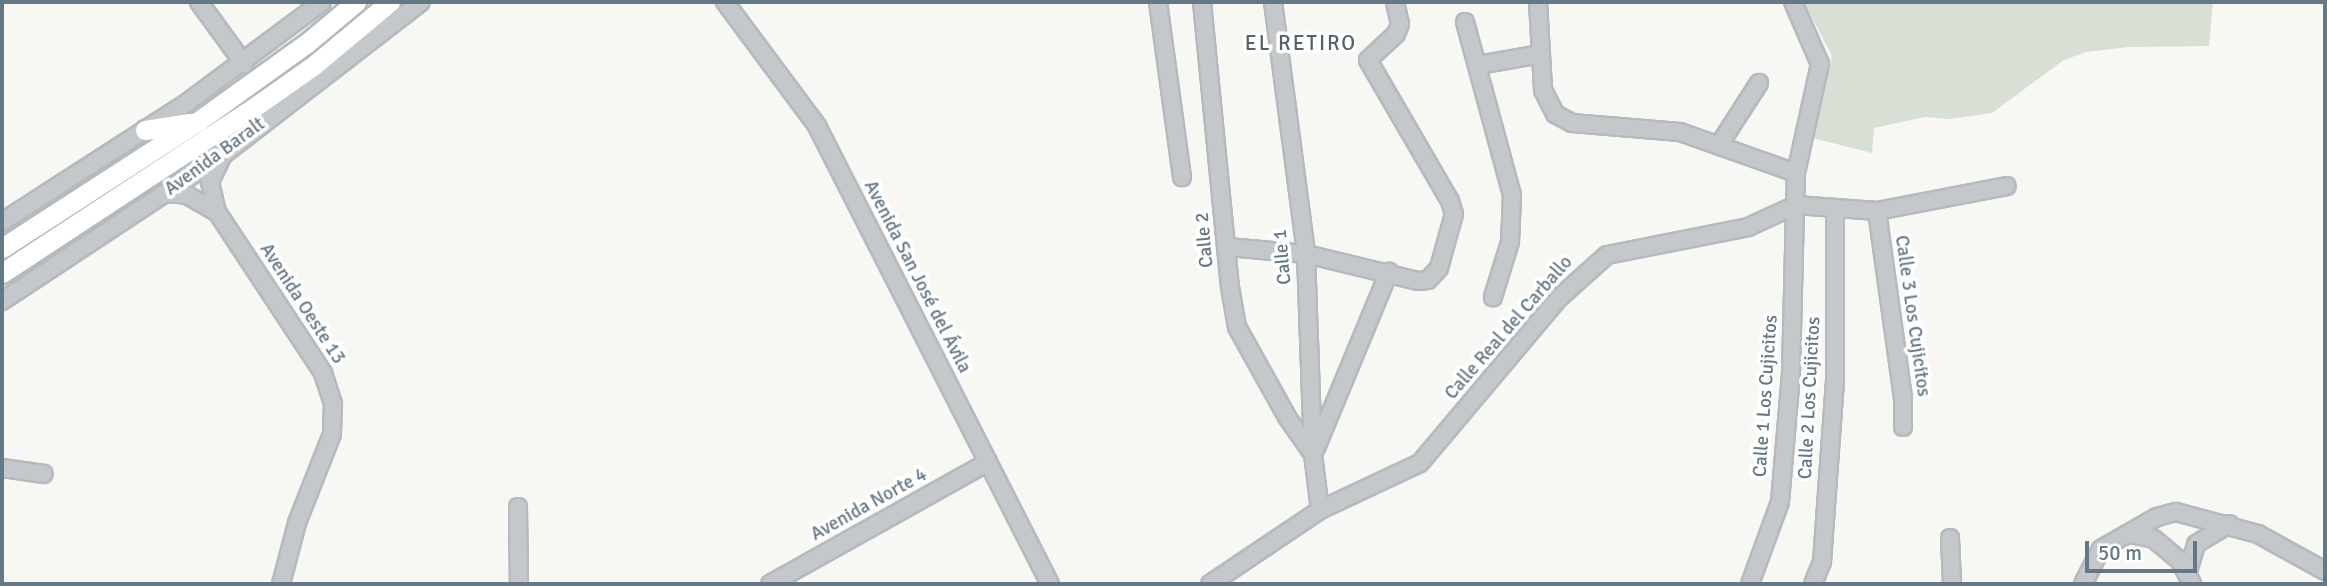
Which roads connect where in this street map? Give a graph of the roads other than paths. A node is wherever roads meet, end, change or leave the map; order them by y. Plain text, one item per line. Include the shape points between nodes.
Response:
1 (199, 2) edge
2 (322, 2) edge
3 (356, 2) edge
4 (390, 2) edge
5 (421, 2) edge
6 (725, 2) edge
7 (1158, 2) edge
8 (1202, 2) edge
9 (1273, 2) edge
10 (1395, 2) edge
11 (1538, 2) edge
12 (1793, 2) edge
13 (1465, 22) dead end
14 (1541, 54) junction
15 (244, 64) junction
16 (1478, 65) junction
17 (1759, 83) dead end
18 (197, 122) junction
19 (145, 130) junction
20 (1718, 145) junction
21 (223, 155) junction
22 (1796, 173) junction
23 (1182, 177) dead end
24 (2007, 186) dead end
25 (166, 193) junction
26 (1796, 205) junction
27 (1835, 211) junction
28 (1877, 211) junction
29 (217, 212) junction
30 (2, 222) edge
31 (3, 244) edge
32 (1227, 247) junction
33 (1306, 254) junction
34 (9, 268) edge
35 (1389, 272) junction
36 (29, 283) junction
37 (1493, 297) dead end
38 (2, 302) edge
39 (1903, 427) dead end
40 (1313, 454) junction
41 (988, 462) junction
42 (2, 468) edge
43 (44, 474) dead end
44 (518, 507) dead end
45 (1320, 510) junction
46 (2229, 524) junction
47 (2129, 534) junction
48 (1950, 538) dead end
49 (2325, 571) edge
50 (2190, 578) edge
51 (281, 584) edge
52 (519, 584) edge
53 (770, 584) edge
54 (1050, 584) edge
55 (1210, 584) edge
56 (1750, 584) edge
57 (1813, 584) edge
58 (1952, 584) edge
59 (2083, 584) edge

1 - 15 street
2 - 15 street
3 - 18 main road, Avenida Baralt
4 - 34 main road, Avenida Baralt via 246,113
5 - 21 street, Avenida Baralt
6 - 41 street, Avenida San José del Ávila via 817,126
7 - 23 street
8 - 32 street, Calle 2
9 - 33 street, Calle 1
10 - 35 street via 1400,24 1396,34 1368,60 1454,214 1439,268 1428,280
11 - 14 street
12 - 22 street, Calle 1 Los Cujicitos via 1820,64
13 - 16 street
14 - 16 street
14 - 20 street via 1549,105 1572,123 1680,132
15 - 19 street
16 - 37 street via 1512,195 1510,242
17 - 20 street
18 - 19 main road
18 - 31 main road, Avenida Baralt
19 - 30 street
20 - 22 street via 1741,157
21 - 25 street, Avenida Baralt
21 - 29 street, Avenida Oeste 13 via 210,182
22 - 26 street, Calle 1 Los Cujicitos
24 - 28 street
25 - 29 street, Avenida Oeste 13 via 187,195
25 - 36 street, Avenida Baralt
26 - 27 street
26 - 45 street, Calle Real del Carballo via 1748,227 1596,261 1420,463
26 - 56 street, Calle 1 Los Cujicitos via 1791,373 1780,502
27 - 28 street
27 - 57 street, Calle 2 Los Cujicitos via 1835,379 1822,562
28 - 39 street, Calle 3 Los Cujicitos
29 - 51 street, Avenida Oeste 13 via 323,373 334,404 332,434 297,523
31 - 34 street
32 - 33 street
32 - 40 street, Calle 2 via 1237,327
33 - 35 street
33 - 40 street, Calle 1
34 - 36 street
35 - 40 street
36 - 38 street, Avenida Baralt
40 - 45 street, Calle 1
41 - 53 street, Avenida Norte 4
41 - 54 street, Avenida San José del Ávila
42 - 43 street
44 - 52 street
45 - 55 street, Calle Real del Carballo
46 - 47 street via 2176,512
46 - 49 street via 2275,541
46 - 50 street via 2196,544
47 - 50 street via 2154,539
47 - 59 street via 2101,549
48 - 58 street

